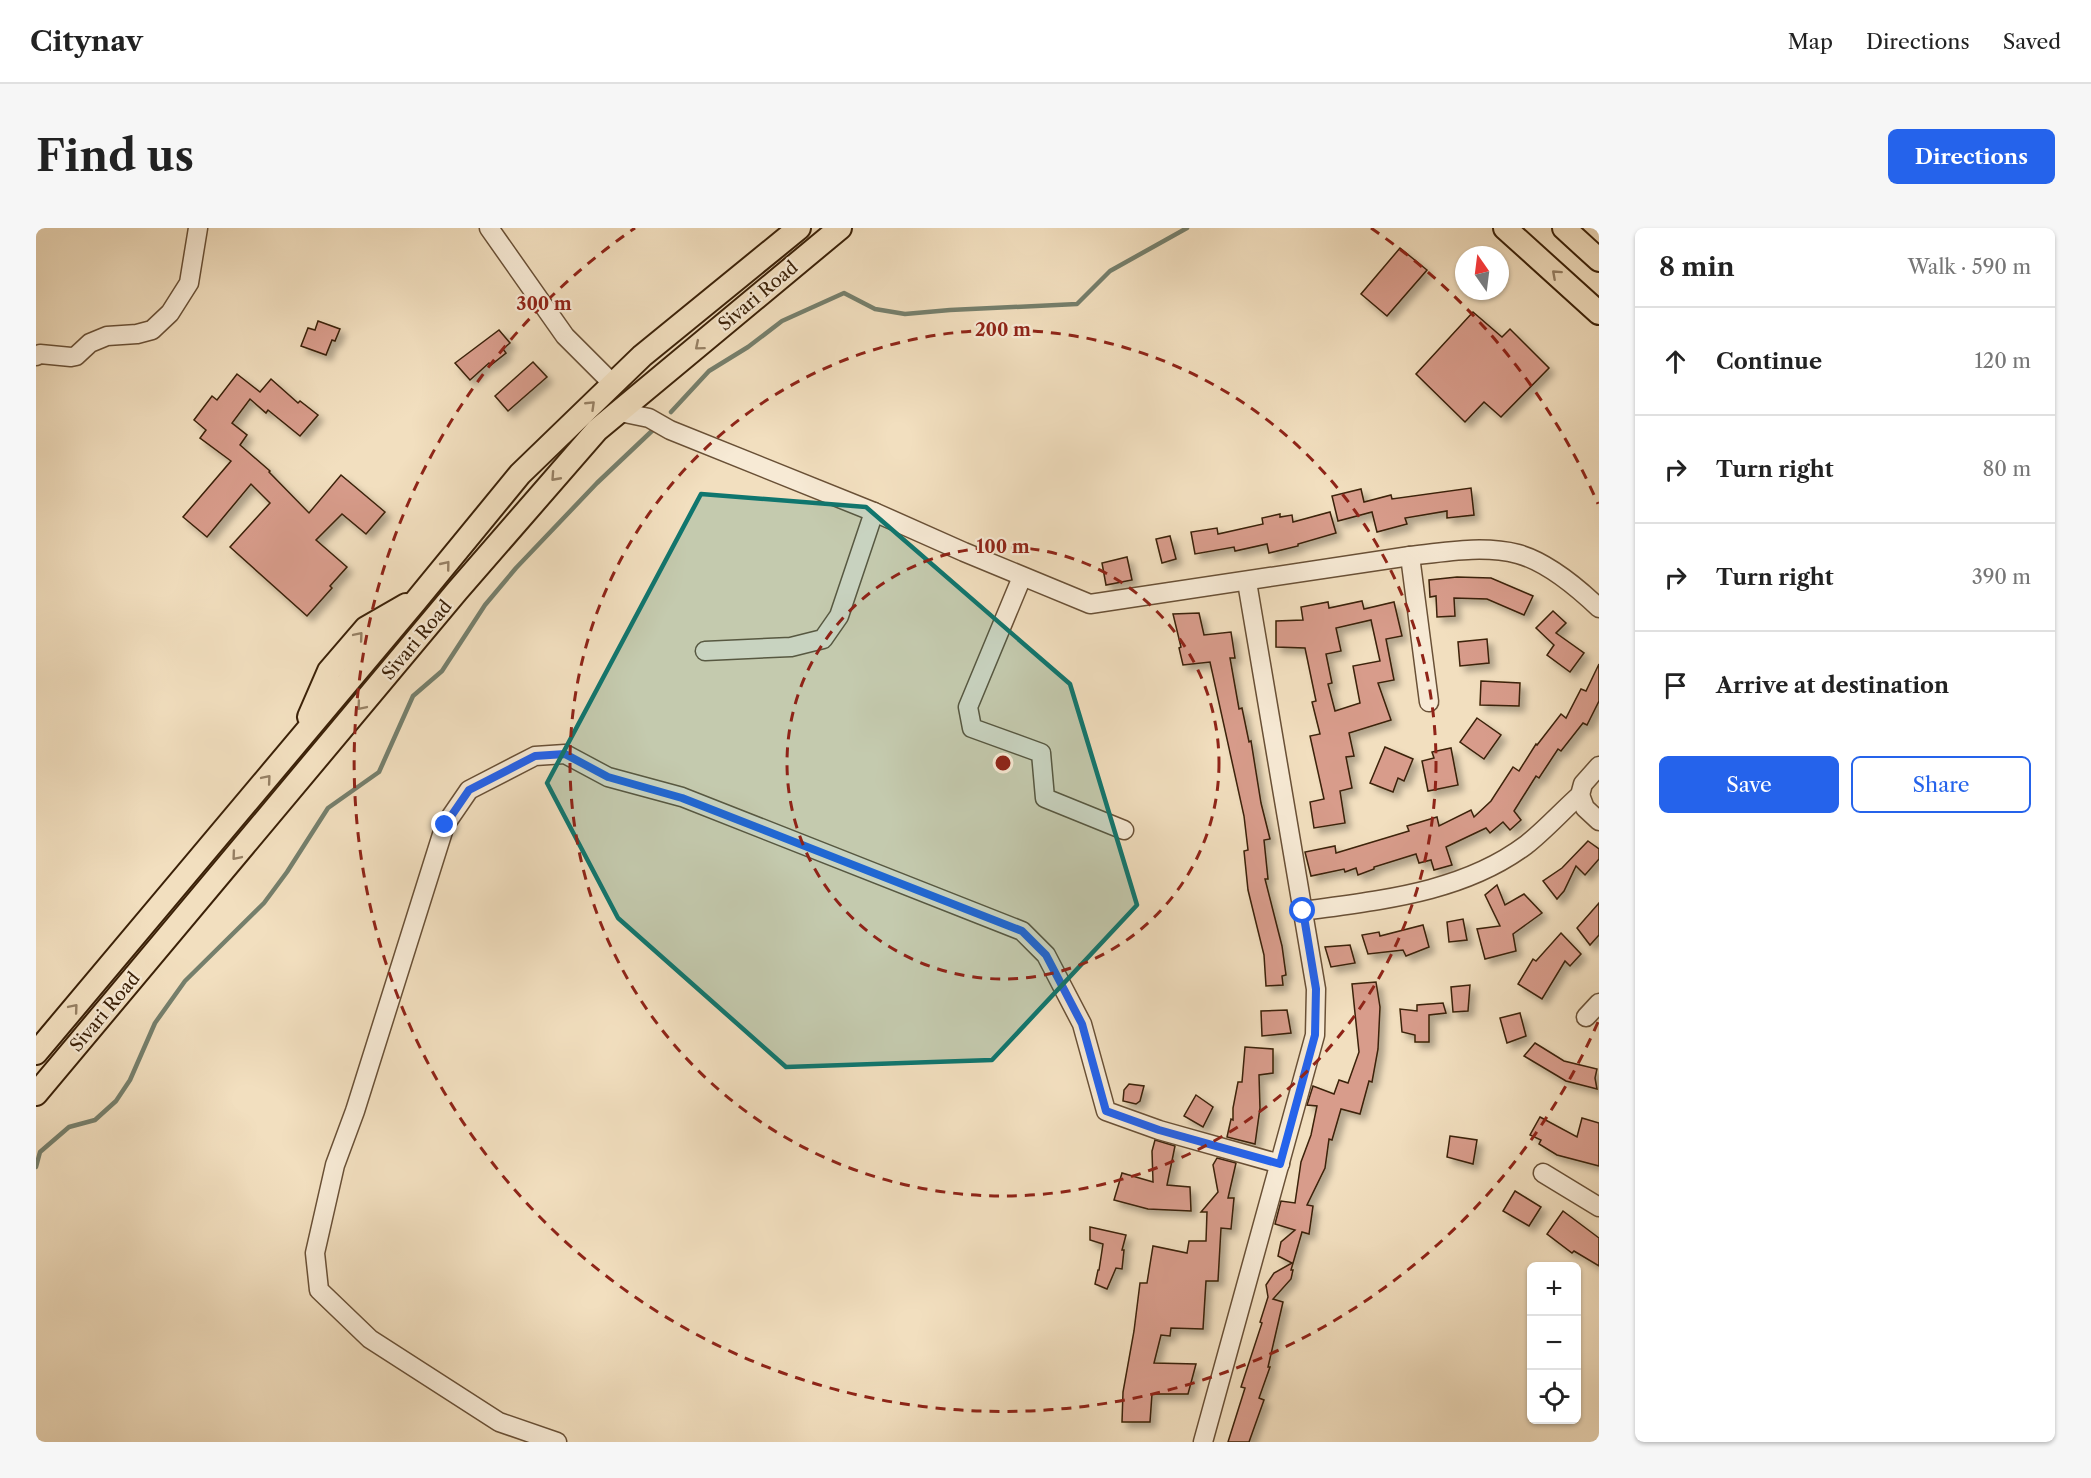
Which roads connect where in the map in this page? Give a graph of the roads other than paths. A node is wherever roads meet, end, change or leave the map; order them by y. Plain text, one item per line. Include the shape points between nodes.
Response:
1 (198, 228) edge
2 (489, 228) edge
3 (798, 228) edge
4 (840, 228) edge
5 (1505, 228) edge
6 (1564, 228) edge
7 (1599, 260) edge
8 (1599, 313) edge
9 (36, 356) edge
10 (613, 384) junction
11 (650, 386) junction
12 (620, 412) junction
13 (649, 418) junction
14 (874, 512) junction
15 (1410, 556) junction
16 (1022, 576) junction
17 (1247, 582) junction
18 (1599, 608) edge
19 (705, 651) dead end
20 (1429, 702) dead end
21 (1599, 766) edge
22 (1580, 795) junction
23 (1599, 821) edge
24 (1124, 830) dead end
25 (1303, 911) junction
26 (1599, 1003) edge
27 (1586, 1017) dead end
28 (36, 1053) edge
29 (36, 1094) edge
30 (1280, 1164) junction
31 (1543, 1173) dead end
32 (1599, 1207) edge
33 (516, 1434) edge
34 (557, 1442) edge
35 (1203, 1442) edge

1 - 9 street via 189,283 170,313 152,330 107,336 90,343 76,356
2 - 10 street via 565,336
3 - 10 main road, Sivari Road
4 -> 11 main road, Sivari Road
8 -> 5 main road
6 - 7 main road
28 -> 10 main road, Sivari Road via 520,474
11 - 12 main road, Sivari Road
11 - 13 street
12 - 13 street
12 -> 29 main road, Sivari Road via 597,430 457,591
13 - 14 street
14 - 16 street
14 - 19 street via 839,616 823,639 791,647
15 - 17 street
15 - 18 street via 1453,550 1518,554 1578,588
15 - 20 street
16 - 17 street via 1090,604
16 - 24 street via 969,707 972,728 1041,753 1045,798
17 - 25 street
21 - 22 street
22 - 23 street via 1585,808
22 - 25 street via 1526,844 1464,879 1403,896
25 - 30 street via 1316,989 1315,1035
26 - 27 street
30 - 33 street via 1106,1111 1082,1024 1046,955 1022,931 682,798 608,777 565,754 535,756 469,790 445,825 335,1165 315,1253 319,1290 370,1339
30 - 35 street
31 - 32 street
33 - 34 street

